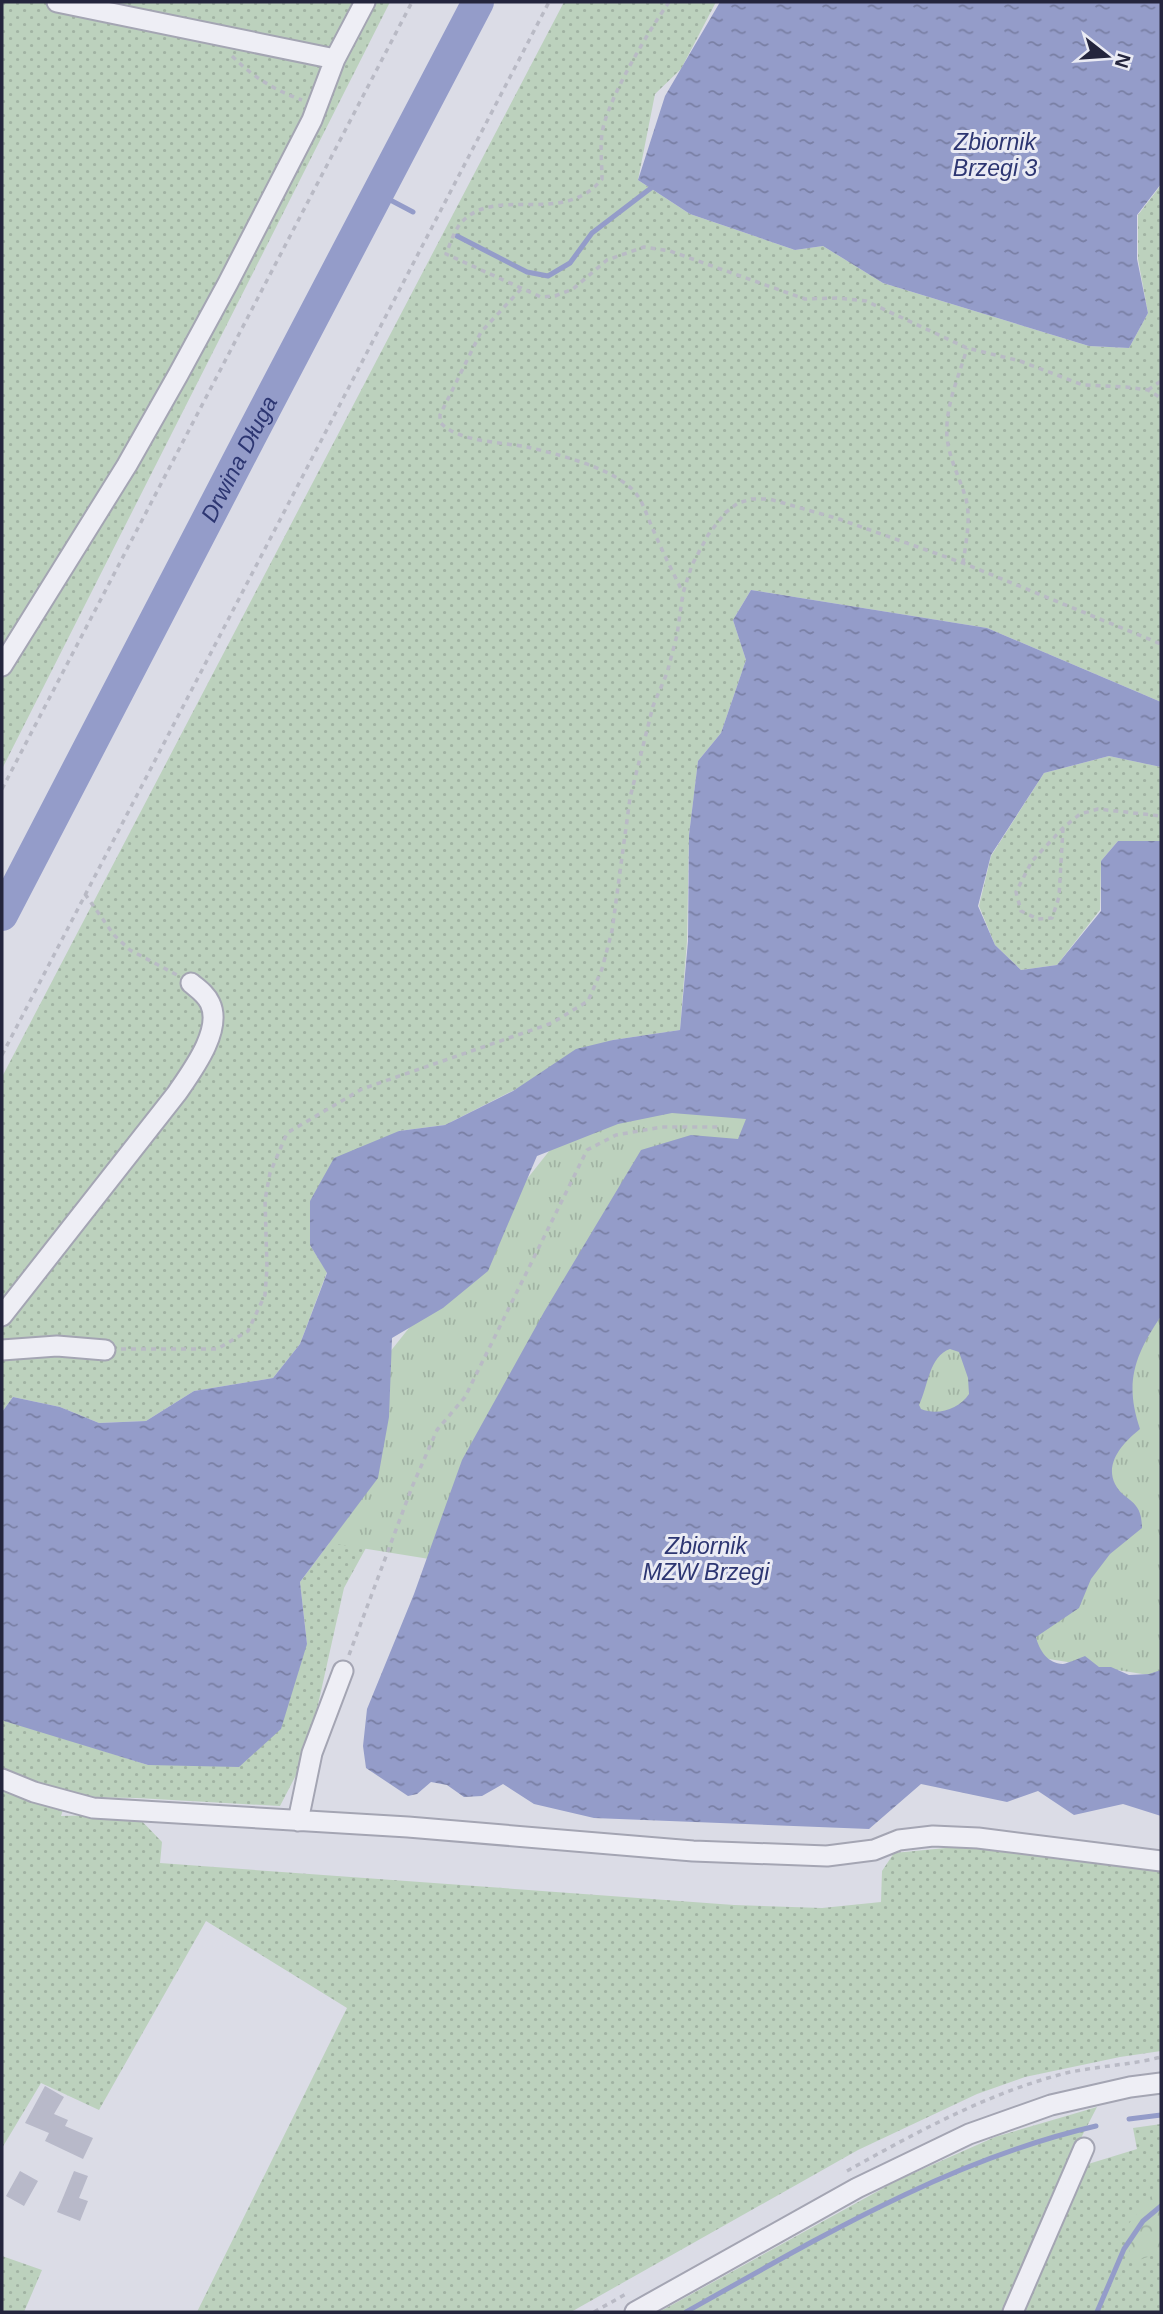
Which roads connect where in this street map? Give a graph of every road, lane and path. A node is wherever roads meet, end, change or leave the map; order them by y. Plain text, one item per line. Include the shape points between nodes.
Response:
1 (57, 2) edge
2 (365, 2) edge
3 (412, 2) edge
4 (549, 2) edge
5 (669, 2) edge
6 (226, 38) junction
7 (335, 59) junction
8 (318, 106) junction
9 (521, 289) junction
10 (967, 348) junction
11 (1161, 381) edge
12 (1147, 390) junction
13 (1161, 398) edge
14 (963, 563) junction
15 (683, 593) junction
16 (1161, 644) edge
17 (2, 666) edge
18 (2, 789) edge
19 (1161, 816) edge
20 (1063, 828) junction
21 (85, 894) junction
22 (191, 983) joint
23 (2, 1055) edge
24 (720, 1127) dead end
25 (2, 1316) edge
26 (2, 1350) edge
27 (105, 1350) joint
28 (343, 1671) joint
29 (2, 1779) edge
30 (298, 1821) junction
31 (1161, 1861) edge
32 (1161, 2083) edge
33 (1084, 2148) dead end
34 (635, 2312) edge
35 (1013, 2312) edge

1 - 6 street
2 - 7 street
3 - 18 path
4 - 21 path
5 - 9 path via 610,106 601,146 602,179 594,190 578,200 556,204 480,210 461,223 451,240 446,254
6 - 7 street
6 - 8 path via 232,56 251,74 278,91
7 - 8 street
8 - 17 street via 166,398
9 - 10 path via 541,297 555,296 573,289 607,260 644,247 670,251 805,299 866,301
9 - 15 path via 481,332 440,422 451,432 583,464 632,489
10 - 12 path via 1083,385
10 - 14 path via 949,403 947,437 966,500
11 - 12 path
12 - 13 path
14 - 15 path via 839,519 769,499 752,499 724,513 692,565
14 - 16 path
15 - 27 path via 677,635 630,798 612,931 588,1001 552,1023 362,1090 287,1133 270,1173 265,1200 265,1295 247,1331 217,1349
19 - 20 path via 1098,809 1080,814
20 - 20 path via 1032,861 1016,892 1021,911 1038,919 1052,918 1059,897
21 - 22 path via 130,950
21 - 23 path
22 - 25 street via 211,1004 214,1020 201,1054 177,1093
24 - 28 path via 662,1127 616,1135 587,1150 465,1397 437,1430
26 - 27 street via 57,1346
28 - 30 street via 312,1753
29 - 30 street via 93,1808
30 - 31 street via 693,1851 827,1856 874,1850 899,1840 978,1838
32 - 34 street via 1051,2105 969,2134 858,2188
33 - 35 street

